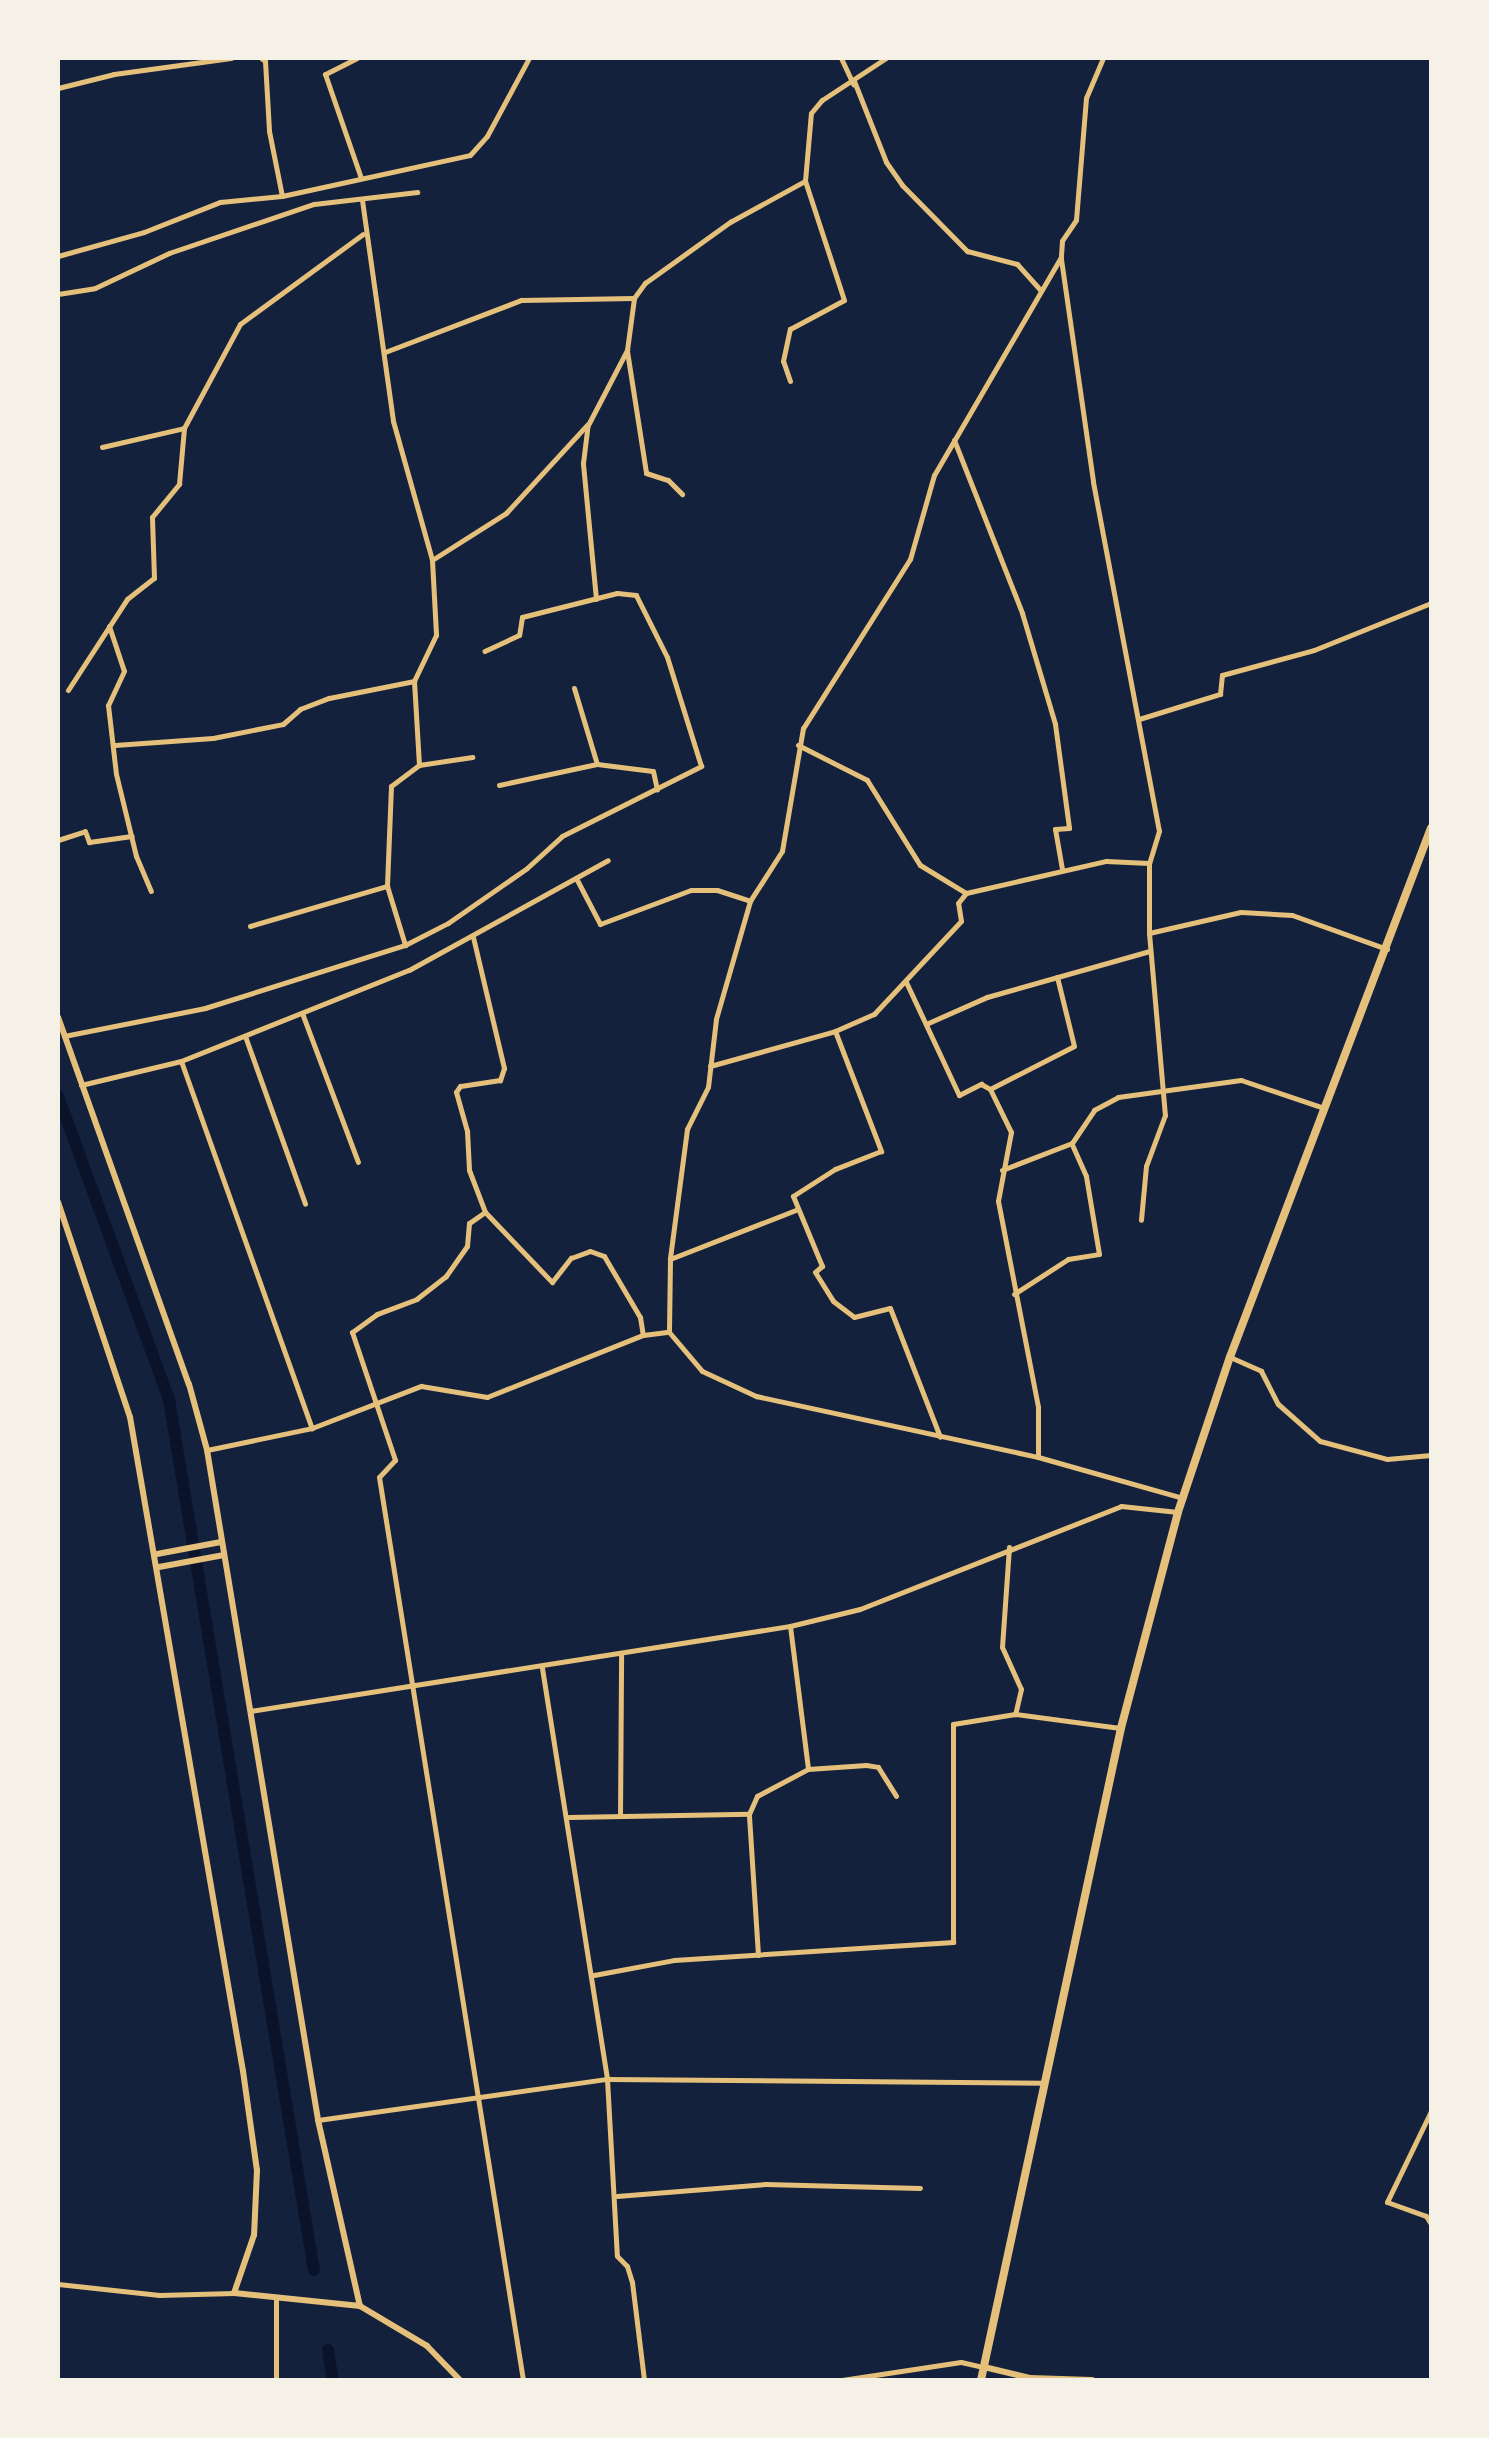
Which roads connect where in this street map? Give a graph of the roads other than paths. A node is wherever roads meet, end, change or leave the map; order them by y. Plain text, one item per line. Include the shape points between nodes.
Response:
1 (231, 58) edge
2 (261, 58) edge
3 (357, 58) edge
4 (529, 58) edge
5 (841, 58) edge
6 (876, 58) edge
7 (886, 58) edge
8 (1103, 58) edge
9 (854, 81) junction
10 (58, 88) edge
11 (361, 178) junction
12 (805, 181) junction
13 (417, 192) dead end
14 (282, 196) junction
15 (362, 200) junction
16 (363, 234) junction
17 (58, 256) edge
18 (1061, 257) junction
19 (1041, 291) junction
20 (58, 294) edge
21 (634, 298) junction
22 (627, 350) junction
23 (385, 352) junction
24 (790, 381) dead end
25 (588, 425) junction
26 (184, 428) junction
27 (954, 440) junction
28 (102, 447) dead end
29 (682, 494) dead end
30 (432, 560) junction
31 (596, 599) junction
32 (1431, 603) edge
33 (109, 625) junction
34 (484, 651) dead end
35 (414, 681) junction
36 (574, 688) dead end
37 (68, 690) dead end
38 (1139, 719) junction
39 (115, 745) junction
40 (798, 745) junction
41 (472, 757) dead end
42 (597, 764) junction
43 (419, 765) junction
44 (499, 785) dead end
45 (657, 790) junction
46 (1431, 828) edge
47 (132, 836) junction
48 (58, 840) edge
49 (608, 860) dead end
50 (1149, 863) junction
51 (1062, 869) junction
52 (576, 878) junction
53 (387, 886) junction
54 (151, 891) dead end
55 (965, 895) junction
56 (750, 901) junction
57 (250, 926) dead end
58 (1149, 933) junction
59 (473, 937) junction
60 (405, 945) junction
61 (1388, 949) junction
62 (1150, 951) junction
63 (1057, 977) junction
64 (906, 982) junction
65 (302, 1013) junction
66 (58, 1017) edge
67 (926, 1024) junction
68 (835, 1031) junction
69 (64, 1036) junction
70 (245, 1036) junction
71 (181, 1061) junction
72 (710, 1066) junction
73 (81, 1085) junction
74 (990, 1089) junction
75 (1162, 1089) junction
76 (1326, 1109) junction
77 (1072, 1143) junction
78 (358, 1162) dead end
79 (1001, 1170) junction
80 (58, 1202) edge
81 (305, 1204) dead end
82 (798, 1209) junction
83 (485, 1212) junction
84 (1141, 1220) dead end
85 (670, 1259) junction
86 (1014, 1294) junction
87 (669, 1332) junction
88 (643, 1335) junction
89 (1230, 1357) junction
90 (375, 1403) junction
91 (312, 1428) junction
92 (940, 1438) junction
93 (207, 1450) junction
94 (1431, 1455) edge
95 (1038, 1457) junction
96 (1183, 1498) junction
97 (1178, 1512) junction
98 (221, 1542) junction
99 (1009, 1547) junction
100 (157, 1554) junction
101 (224, 1555) junction
102 (159, 1567) junction
103 (790, 1626) junction
104 (621, 1655) junction
105 (542, 1668) junction
106 (414, 1686) junction
107 (249, 1711) junction
108 (1015, 1714) junction
109 (1121, 1728) junction
110 (808, 1769) junction
111 (896, 1796) dead end
112 (749, 1814) junction
113 (620, 1816) junction
114 (569, 1817) junction
115 (758, 1955) junction
116 (594, 1975) junction
117 (607, 2079) junction
118 (1044, 2083) junction
119 (478, 2096) junction
120 (1431, 2111) edge
121 (318, 2120) junction
122 (920, 2188) dead end
123 (617, 2196) junction
124 (1431, 2224) edge
125 (58, 2284) edge
126 (234, 2293) junction
127 (276, 2300) junction
128 (360, 2306) junction
129 (984, 2367) junction
130 (276, 2380) edge
131 (460, 2380) edge
132 (523, 2380) edge
133 (644, 2380) edge
134 (842, 2380) edge
135 (981, 2380) edge
136 (1092, 2380) edge

1 - 10 street via 114,74
2 - 14 street
3 - 11 street via 325,74
4 - 11 street via 487,136 470,155
5 - 6 street via 854,88
7 - 9 street
8 - 18 street via 1086,98 1076,220 1062,241
9 - 12 street via 813,107
9 - 19 street via 886,162 902,185 967,251 1017,264
11 - 14 street
12 - 21 street via 730,222 645,283
12 - 24 street via 844,300 790,329 783,361
13 - 15 street
14 - 17 street via 220,202 144,232
15 - 16 street
15 - 20 street via 314,204 169,253 95,288
16 - 23 street
16 - 26 street via 240,324
18 - 19 street
18 - 38 street via 1093,482
19 - 27 street
21 - 22 street
21 - 23 street via 521,300
22 - 25 street
22 - 29 street via 646,473 668,480
23 - 30 street via 393,421
25 - 30 street via 506,513
25 - 31 street via 583,463
26 - 28 street
26 - 33 street via 179,484 150,524 154,578 127,599
27 - 40 street via 934,475 910,559 803,728
27 - 51 street via 1022,613 1055,724 1069,828 1055,829
30 - 35 street via 436,635
31 - 34 street via 522,617 519,635
31 - 45 street via 617,593 639,597 679,691 701,766
32 - 38 street via 1314,650 1222,675 1220,694
33 - 37 street
33 - 39 street via 124,671 108,705
35 - 39 street via 329,698 300,709 283,724 213,738
35 - 43 street
36 - 42 street
38 - 50 street via 1159,831
39 - 47 street via 116,774
40 - 55 street via 867,780 920,865
40 - 56 street via 782,851
41 - 43 street
42 - 44 street
42 - 45 street via 653,771
43 - 53 street via 391,786
45 - 60 street via 562,836 527,868 448,923
46 - 61 main road
47 - 48 street via 89,842 85,831
47 - 54 street
49 - 52 street
50 - 51 street via 1106,861
50 - 58 street
51 - 55 street
52 - 56 street via 600,924 691,890 717,890
52 - 59 street via 495,919
53 - 57 street
53 - 60 street
55 - 64 street via 958,903 961,921
56 - 72 street via 716,1019
58 - 61 street via 1241,912 1292,915
58 - 62 street
59 - 65 street via 409,970
59 - 83 street via 504,1068 500,1080 460,1086 456,1092 467,1131 469,1170
60 - 69 street via 205,1008
61 - 76 main road
62 - 63 street
62 - 75 street
63 - 67 street via 987,997
63 - 74 street via 1074,1046
64 - 67 street
64 - 68 street via 874,1014
65 - 70 street
65 - 78 street
66 - 69 street
67 - 74 street via 959,1095 981,1084
68 - 72 street
68 - 82 street via 881,1151 835,1169 793,1196
69 - 73 street
70 - 71 street
70 - 81 street
71 - 73 street
71 - 91 street
72 - 85 street via 708,1087 687,1129
73 - 93 street via 189,1384
74 - 79 street via 1011,1132
75 - 76 street via 1241,1080
75 - 77 street via 1118,1097 1094,1110
75 - 84 street via 1165,1115 1146,1166
76 - 89 main road
77 - 79 street
77 - 86 street via 1086,1176 1099,1254 1068,1259
79 - 86 street via 998,1201
80 - 100 street via 130,1417
82 - 85 street
82 - 92 street via 822,1266 815,1272 833,1301 854,1317 890,1308
83 - 88 street via 552,1282 571,1258 590,1251 604,1256 640,1317
83 - 90 street via 469,1223 467,1246 446,1276 417,1299 377,1314 352,1332
85 - 87 street
86 - 95 street via 1038,1407
87 - 88 street
87 - 92 street via 702,1371 756,1396
88 - 90 street via 487,1397 421,1386
89 - 94 street via 1261,1371 1278,1404 1320,1441 1387,1459
89 - 96 main road
90 - 91 street
90 - 106 street via 395,1460 379,1477
91 - 93 street
92 - 95 street
93 - 98 street
95 - 96 street
96 - 97 main road
97 - 99 street via 1121,1506
97 - 109 main road
98 - 100 street
98 - 101 street
99 - 103 street via 860,1609
99 - 108 street via 1002,1647 1021,1689
100 - 102 street
101 - 102 street
101 - 107 street
102 - 126 street via 257,2170 254,2235
103 - 104 street
103 - 110 street
104 - 105 street
104 - 113 street
105 - 106 street
105 - 114 street
106 - 107 street
106 - 119 street
107 - 121 street
108 - 109 street
108 - 115 street via 953,1724 953,1942
109 - 118 main road
110 - 111 street via 878,1767
110 - 112 street via 771,1785 757,1796
112 - 113 street
112 - 115 street
113 - 114 street
114 - 116 street
115 - 116 street via 674,1960
116 - 117 street
117 - 118 street
117 - 119 street
117 - 123 street
118 - 129 main road
119 - 121 street
119 - 132 street
120 - 124 street via 1387,2202 1426,2216
121 - 128 street
122 - 123 street via 765,2184
123 - 133 street via 618,2261 627,2266 632,2282
125 - 126 street via 159,2295
126 - 127 street
127 - 128 street
127 - 130 street
128 - 131 street via 427,2346
129 - 134 street via 961,2362
129 - 135 main road
129 - 136 street via 1030,2378

